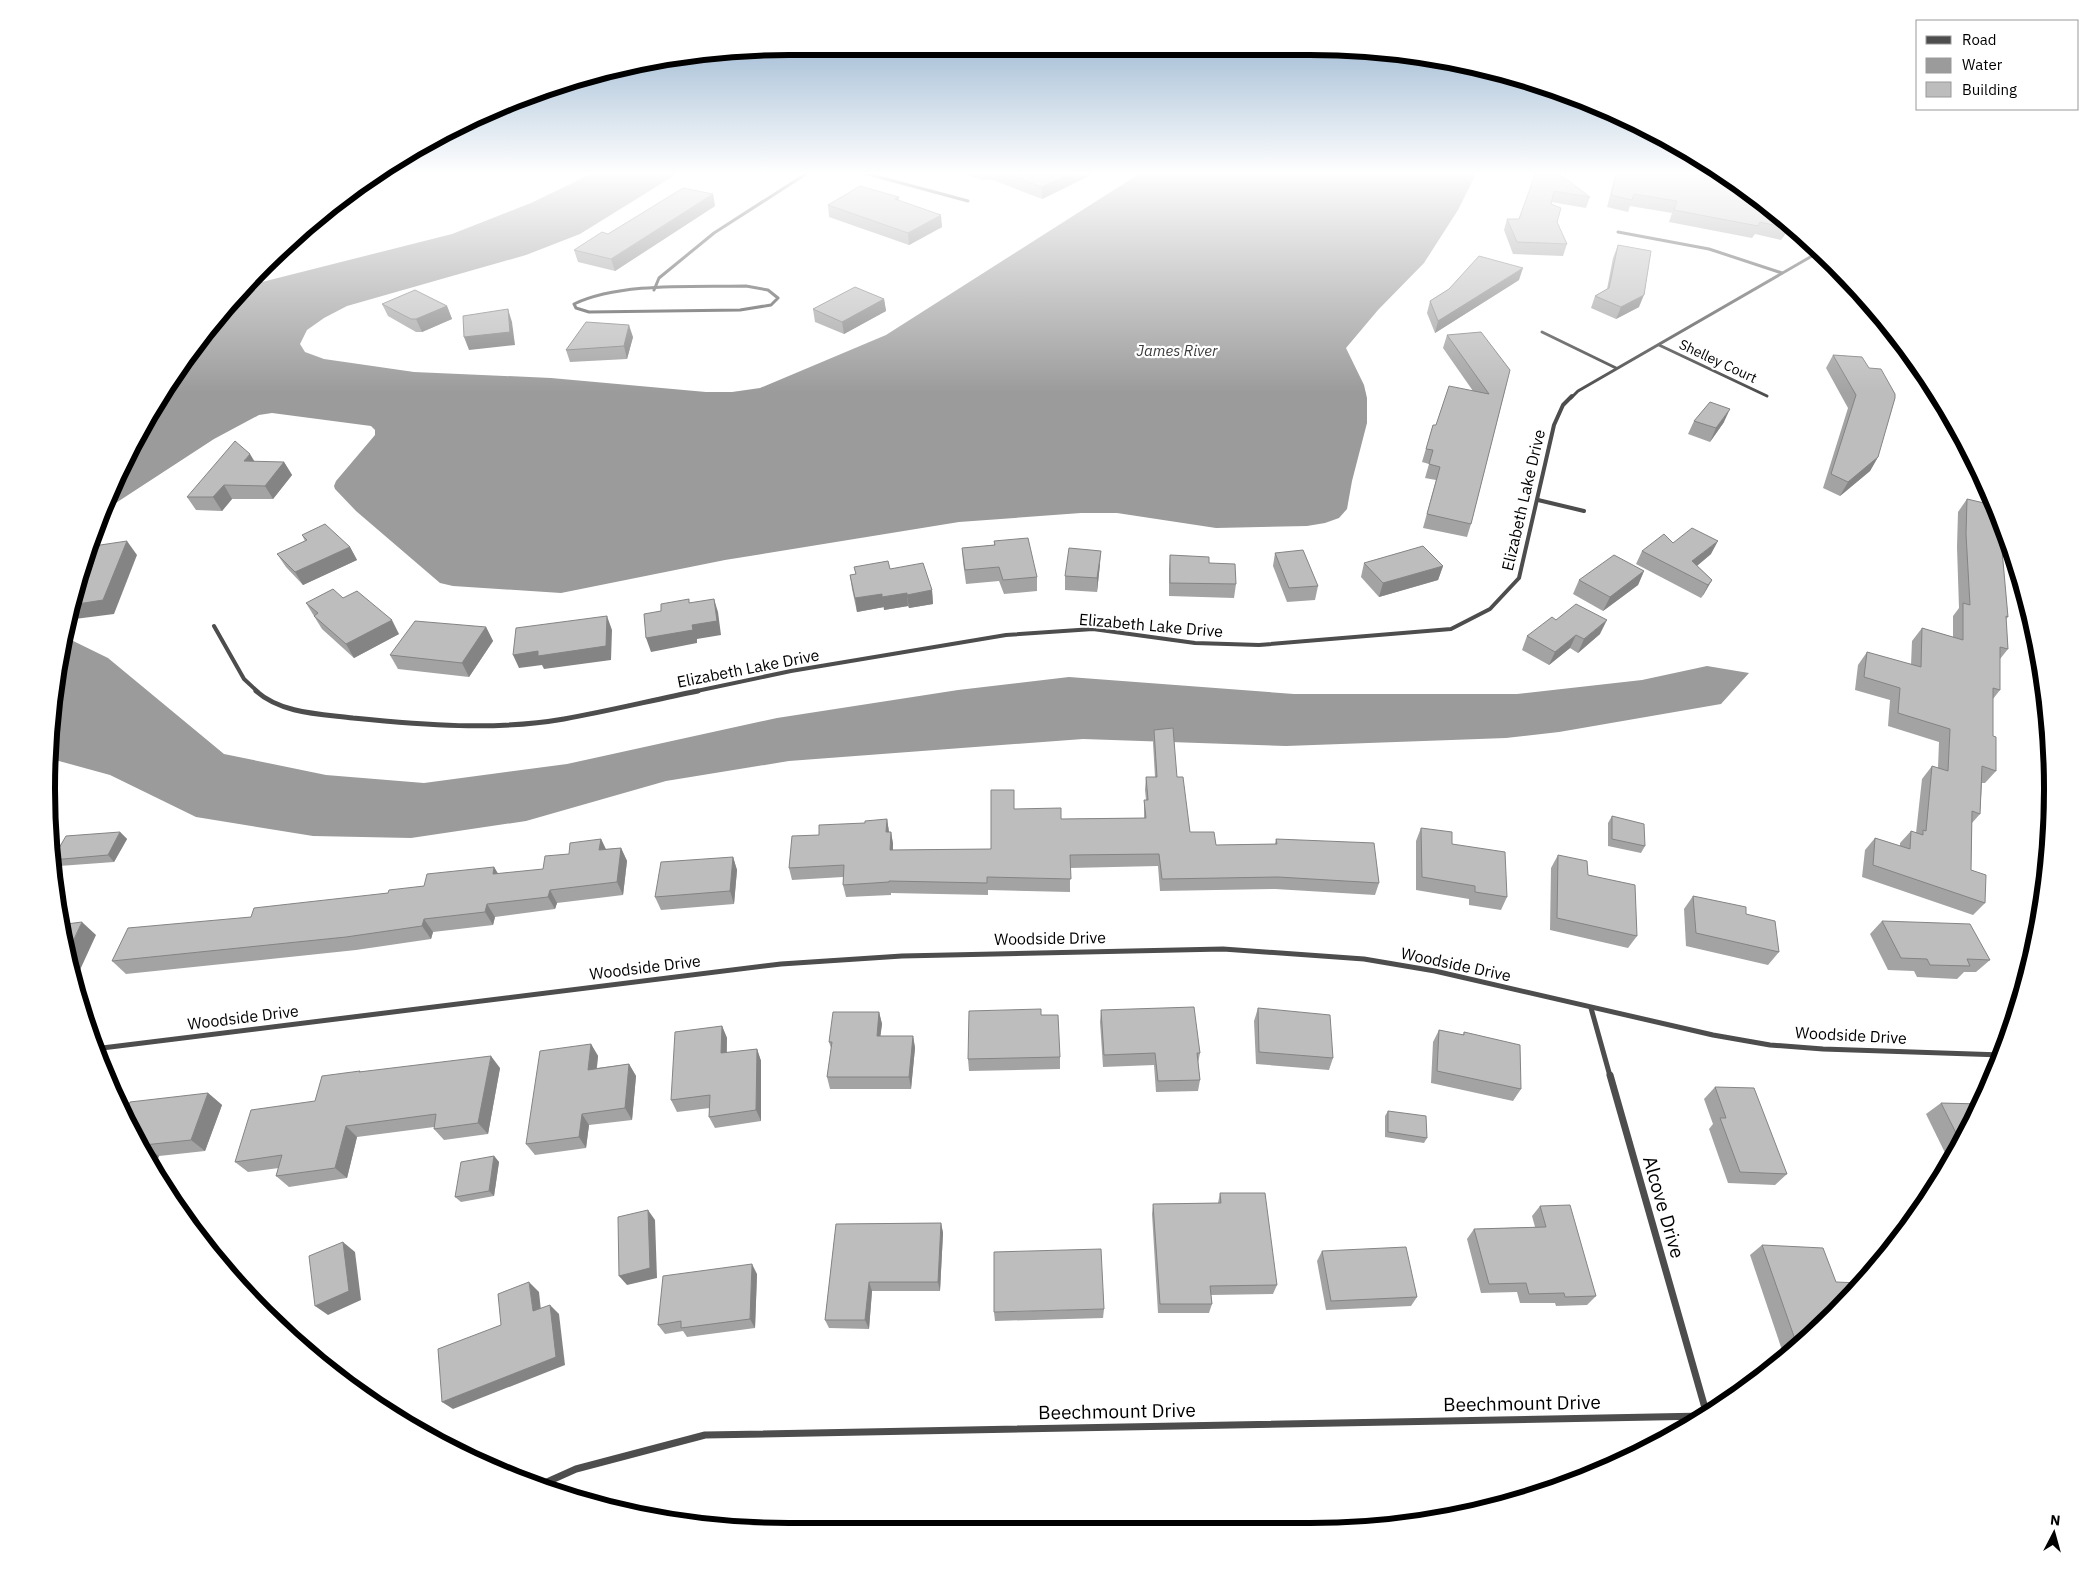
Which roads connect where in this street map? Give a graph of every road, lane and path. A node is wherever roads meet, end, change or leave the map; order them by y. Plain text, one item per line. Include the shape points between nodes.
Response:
1 (699, 246) edge
2 (1692, 246) edge
3 (1812, 256) joint
4 (1816, 257) edge
5 (1782, 273) junction
6 (654, 290) junction
7 (1542, 332) dead end
8 (1659, 345) junction
9 (1616, 368) junction
10 (1767, 396) dead end
11 (1538, 500) junction
12 (1584, 510) dead end
13 (214, 626) dead end
14 (1591, 1008) junction
15 (103, 1048) edge
16 (1994, 1055) edge
17 (1704, 1408) edge
18 (1692, 1415) edge
19 (547, 1482) edge

1 - 6 street via 659,278
2 - 5 street
3 - 4 street
3 - 5 street, Elizabeth Lake Drive
5 - 8 street, Elizabeth Lake Drive
6 - 6 street via 762,287 778,298 771,305 740,310 589,312 576,308 574,304 601,294
7 - 9 street
8 - 9 street, Elizabeth Lake Drive
8 - 10 street, Shelley Court
9 - 11 street, Elizabeth Lake Drive via 1578,391 1563,405 1554,425
11 - 12 street
11 - 13 street, Elizabeth Lake Drive via 1519,578 1490,609 1451,628 1260,645 1195,643 1093,629 1006,635 792,671 563,719 478,726 395,722 296,710 259,693 244,679
14 - 15 street, Woodside Drive via 1435,971 1364,959 1223,949 998,953 780,964
14 - 16 street, Woodside Drive via 1770,1045 1823,1050
14 - 17 street, Alcove Drive
18 - 19 street, Beechmount Drive via 705,1435 576,1469

